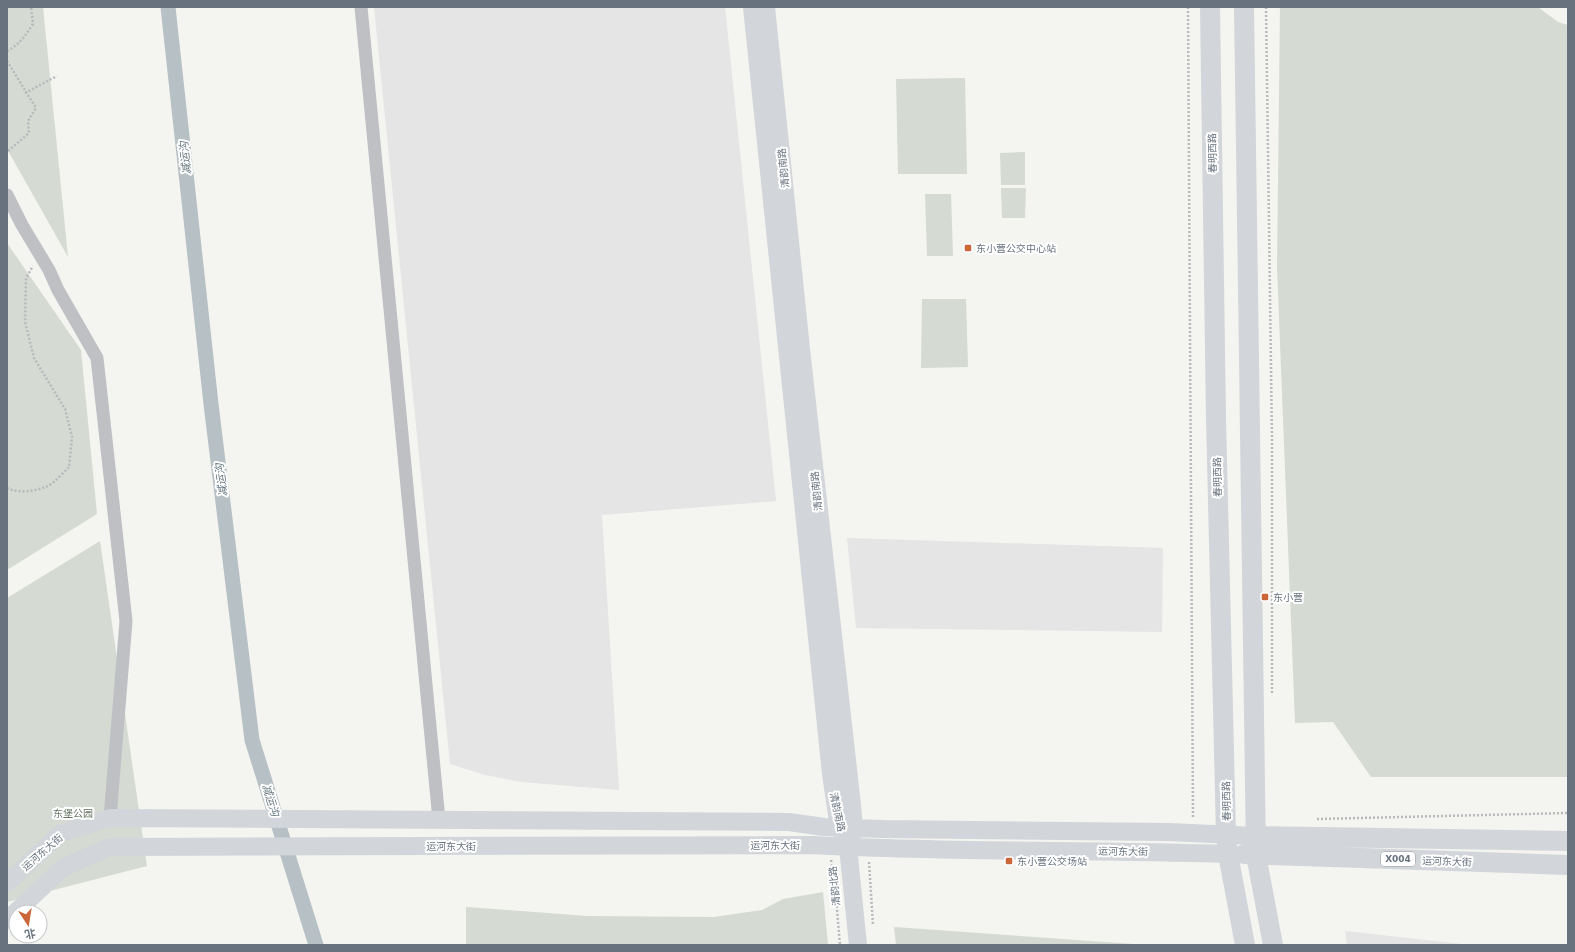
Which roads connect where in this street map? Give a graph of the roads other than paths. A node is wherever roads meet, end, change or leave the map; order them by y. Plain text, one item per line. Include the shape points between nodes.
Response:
1 (361, 7) edge
2 (752, 7) edge
3 (766, 7) edge
4 (1210, 7) edge
5 (1244, 7) edge
6 (7, 195) edge
7 (110, 818) junction
8 (439, 820) junction
9 (847, 828) junction
10 (1568, 841) edge
11 (1227, 844) junction
12 (1256, 845) junction
13 (848, 847) junction
14 (1568, 865) edge
15 (7, 884) edge
16 (7, 920) edge
17 (858, 945) edge
18 (1245, 945) edge
19 (1273, 945) edge

1 - 8 street
2 - 9 main road, 清韵南路 via 831,774
3 - 9 main road, 清韵南路
4 - 11 main road, 春明西路 via 1216,418
5 - 12 main road
6 - 7 street via 97,358 126,621
7 - 8 main road, 运河东大街 / X004
7 - 15 main road, 运河东大街 / X004 via 61,833
8 - 9 main road, 运河东大街 / X004 via 789,822
9 - 11 main road, 运河东大街 / X004 via 1193,834
9 - 13 main road, 清韵南路
10 - 12 main road, 运河东大街 / X004
11 - 12 main road, 运河东大街 / X004
11 - 13 main road, 运河东大街 / X004 via 1170,851
11 - 18 main road, 春明西路
12 - 14 main road, 运河东大街 / X004
12 - 19 main road
13 - 16 main road, 运河东大街 / X004 via 110,846 64,867
13 - 17 main road, 清韵北路

